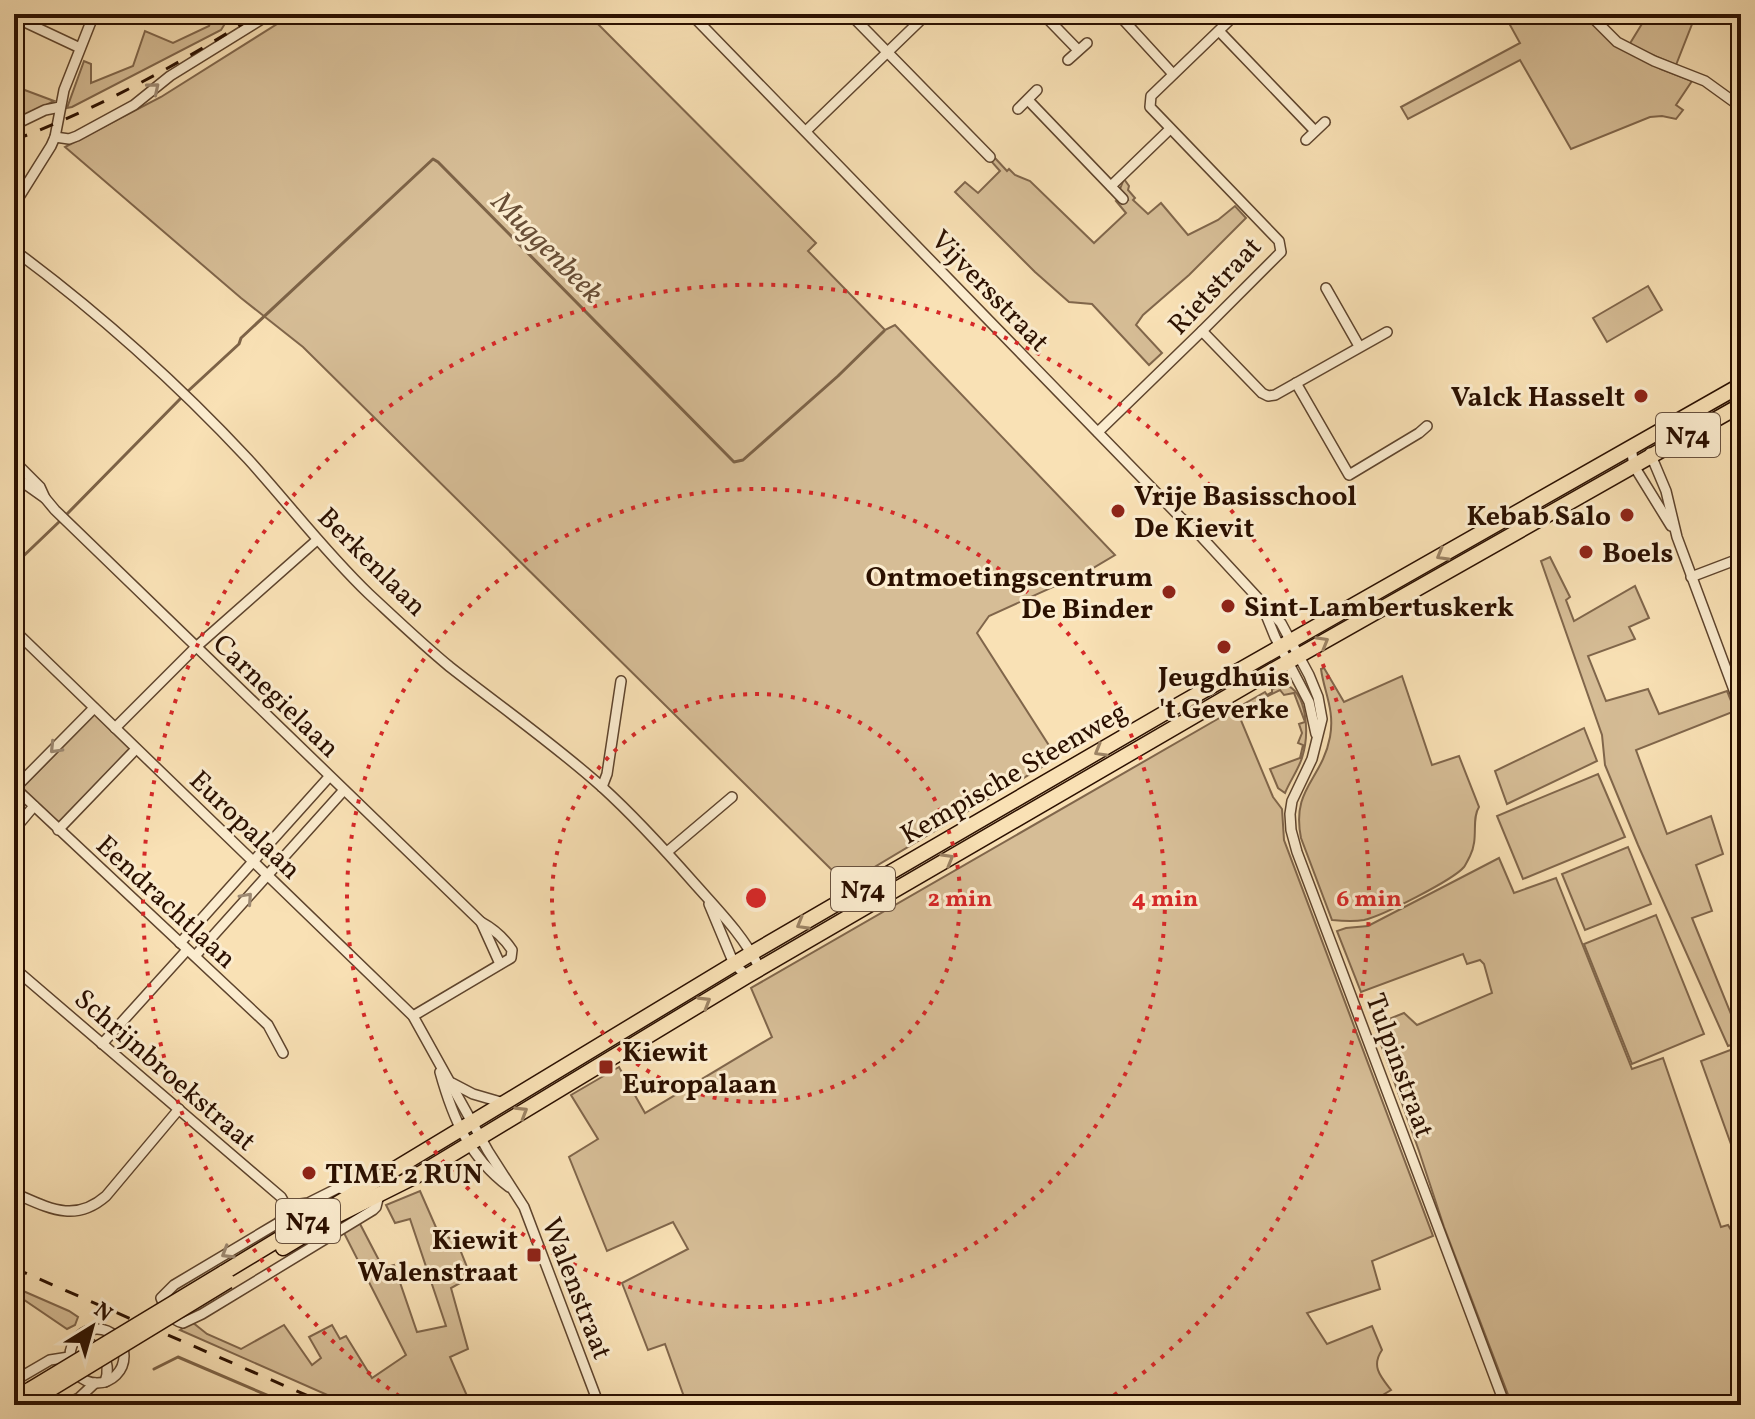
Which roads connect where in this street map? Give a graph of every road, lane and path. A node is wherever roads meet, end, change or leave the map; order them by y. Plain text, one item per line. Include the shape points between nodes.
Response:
1 (94, 14) edge
2 (270, 14) edge
3 (691, 14) edge
4 (850, 14) edge
5 (927, 14) edge
6 (1043, 14) edge
7 (1117, 14) edge
8 (1236, 14) edge
9 (1591, 15) edge
10 (14, 17) edge
11 (1108, 22) dead end
12 (1219, 31) junction
13 (1087, 43) dead end
14 (80, 48) junction
15 (1078, 50) junction
16 (888, 53) junction
17 (1068, 60) dead end
18 (1173, 74) junction
19 (1037, 90) dead end
20 (1028, 100) junction
21 (60, 107) junction
22 (1741, 107) edge
23 (1018, 109) dead end
24 (1325, 122) dead end
25 (14, 125) edge
26 (1170, 129) junction
27 (806, 131) junction
28 (1315, 131) junction
29 (55, 137) junction
30 (987, 138) dead end
31 (1306, 140) dead end
32 (979, 146) junction
33 (990, 157) dead end
34 (1111, 186) junction
35 (1123, 199) dead end
36 (14, 205) edge
37 (14, 250) edge
38 (1326, 288) dead end
39 (1333, 298) junction
40 (1322, 304) dead end
41 (1202, 331) junction
42 (1387, 332) dead end
43 (1359, 346) junction
44 (1296, 383) junction
45 (1741, 385) edge
46 (1741, 405) edge
47 (1427, 426) dead end
48 (1098, 432) junction
49 (1636, 445) junction
50 (1652, 455) junction
51 (14, 461) edge
52 (1634, 466) junction
53 (14, 476) edge
54 (45, 498) junction
55 (1677, 537) junction
56 (317, 540) junction
57 (1741, 558) edge
58 (1691, 577) junction
59 (14, 630) edge
60 (196, 647) junction
61 (1290, 652) junction
62 (621, 681) dead end
63 (94, 708) junction
64 (1741, 709) edge
65 (115, 728) junction
66 (136, 749) junction
67 (329, 777) junction
68 (15, 787) edge
69 (602, 787) junction
70 (344, 790) junction
71 (732, 797) dead end
72 (34, 806) junction
73 (14, 830) edge
74 (58, 830) junction
75 (667, 852) junction
76 (253, 861) junction
77 (267, 875) junction
78 (706, 897) junction
79 (481, 922) junction
80 (187, 950) junction
81 (752, 953) junction
82 (500, 964) junction
83 (734, 964) junction
84 (14, 968) edge
85 (754, 973) junction
86 (413, 1016) junction
87 (102, 1044) junction
88 (283, 1053) dead end
89 (436, 1058) junction
90 (450, 1081) junction
91 (504, 1103) junction
92 (179, 1109) junction
93 (467, 1125) junction
94 (475, 1140) junction
95 (359, 1191) junction
96 (14, 1193) edge
97 (379, 1194) junction
98 (286, 1206) junction
99 (225, 1277) junction
100 (76, 1339) junction
101 (69, 1357) junction
102 (78, 1376) junction
103 (14, 1381) edge
104 (104, 1382) junction
105 (30, 1397) edge
106 (14, 1399) edge
107 (66, 1403) edge
108 (599, 1405) edge
109 (1505, 1405) edge

1 - 14 street
29 -> 2 street via 77,136 134,105 170,76
3 - 27 street, Vijversstraat
4 - 16 street
5 - 16 street
6 - 15 street
7 - 11 street
7 - 18 street
8 - 12 street, Rietstraat
9 - 22 street via 1617,42 1705,81
10 - 14 street
12 - 18 street, Rietstraat
12 - 28 street
13 - 15 street
14 - 21 street
15 - 17 street
16 - 27 street
16 - 32 street
18 - 26 street, Rietstraat via 1151,96 1150,107
19 - 20 street
20 - 23 street
20 - 34 street
21 - 25 street
21 - 29 street
24 - 28 street
26 - 34 street
26 - 41 street, Rietstraat via 1279,241 1281,252
27 - 48 street, Vijversstraat
28 - 31 street
29 - 36 street
30 - 32 street
32 - 33 street
34 - 35 street
37 - 56 street, Berkenlaan via 184,392
38 - 39 street
39 - 40 street
39 - 43 street
41 - 44 street via 1262,393 1275,395
41 - 48 street, Rietstraat
42 - 43 street
43 - 44 street
44 - 47 street via 1349,475
45 - 49 main road, Kempische Steenweg / N74
46 - 50 main road, Kempische Steenweg / N74
48 - 61 street, Vijversstraat via 1281,623
49 - 50 street
49 - 52 street
49 -> 61 main road, Kempische Steenweg / N74
50 - 52 main road, Kempische Steenweg / N74
50 - 55 street
51 - 54 street, Carnegielaan
52 - 55 street
61 -> 52 main road, Kempische Steenweg / N74
53 - 54 street, Carnegielaan
54 - 60 street, Carnegielaan
55 - 58 street
56 - 60 street
56 - 69 street, Berkenlaan via 447,665
57 - 58 street
58 - 64 street
59 - 63 street, Europalaan
60 - 65 street
60 - 67 street, Carnegielaan
61 -> 81 main road, Kempische Steenweg / N74 via 1180,704
85 -> 61 main road, Kempische Steenweg / N74
61 - 109 street, Tulpinstraat via 1318,697 1322,719 1312,759 1292,801 1297,852
62 - 69 street
63 - 65 street, Europalaan
63 -> 68 street
65 - 66 street, Europalaan
66 - 74 street
66 - 76 street, Europalaan
67 - 70 street, Carnegielaan
67 - 76 street
68 - 72 street, Eendrachtlaan
69 - 75 street, Berkenlaan
70 - 77 street
70 - 79 street, Carnegielaan
71 - 75 street
72 - 73 street
72 - 74 street, Eendrachtlaan
74 - 80 street, Eendrachtlaan
75 - 78 street, Berkenlaan
76 - 77 street, Europalaan
76 - 80 street
80 -> 77 street
77 - 86 street, Europalaan
78 - 81 street, Berkenlaan
78 - 83 street, Berkenlaan
79 - 82 street, Carnegielaan
79 - 82 street, Carnegielaan via 512,950 511,958
80 - 87 street
80 - 88 street, Eendrachtlaan via 268,1025
81 - 83 main road, Kempische Steenweg / N74
81 - 85 street, Berkenlaan
82 - 86 street
83 - 85 street, Berkenlaan
83 - 91 main road, Kempische Steenweg / N74
84 - 87 street, Schrijnbroekstraat
94 -> 85 main road, Kempische Steenweg / N74
86 - 89 street, Europalaan
87 - 92 street, Schrijnbroekstraat
89 - 90 street, Europalaan
89 - 93 street, Europalaan via 451,1107
90 - 91 street
90 - 93 street, Europalaan
91 - 93 main road, Kempische Steenweg / N74
92 - 96 street via 96,1205 60,1211
92 - 98 street, Schrijnbroekstraat
93 - 94 street, Walenstraat
93 - 95 main road, Kempische Steenweg / N74
94 - 97 main road, Kempische Steenweg / N74
94 - 108 street, Walenstraat via 477,1158 524,1207
95 - 98 street, Kempische Steenweg via 338,1188 308,1203
95 - 99 main road, Kempische Steenweg / N74
98 -> 97 street, Kempische Steenweg via 278,1223 166,1292 161,1298 166,1312 183,1323 202,1314 360,1218 376,1207
97 - 99 main road, Kempische Steenweg / N74
99 - 105 main road, Kempische Steenweg / N74, bridge
100 - 101 street
100 - 104 street via 94,1344 106,1360
100 - 104 street via 88,1330 107,1330 122,1345 123,1364
101 - 102 street
101 - 103 street via 50,1360
102 - 104 street
102 - 107 street via 78,1388
104 - 107 street
105 - 106 main road, Kempische Steenweg / N74

